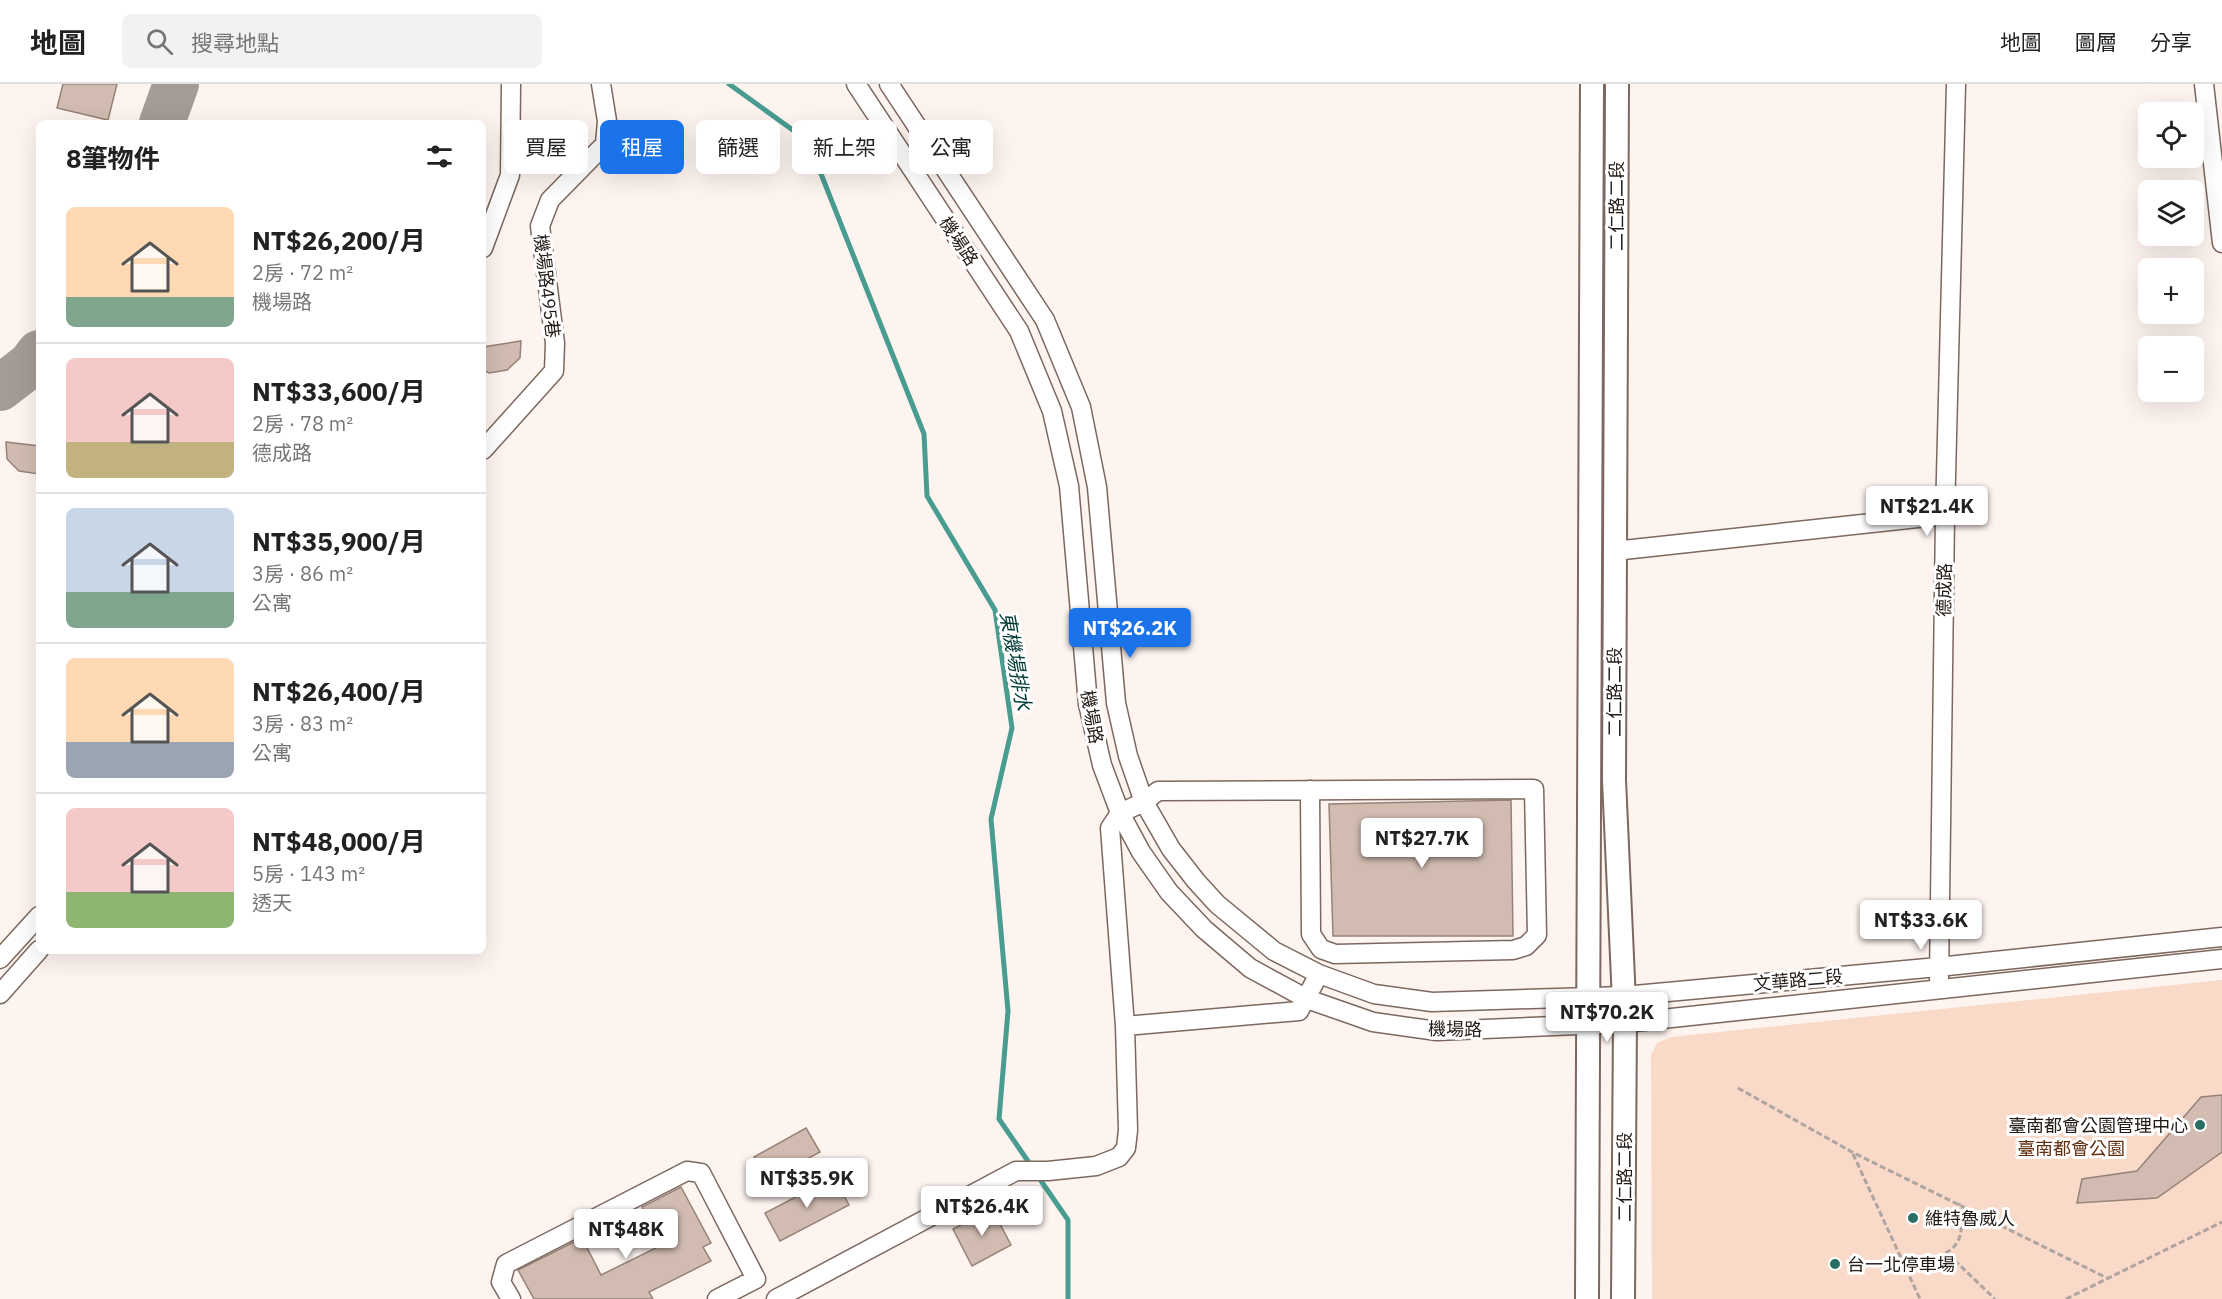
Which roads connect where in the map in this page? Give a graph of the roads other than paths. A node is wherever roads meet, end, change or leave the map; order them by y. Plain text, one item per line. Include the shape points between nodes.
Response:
1 (512, 84) edge
2 (601, 84) edge
3 (856, 84) edge
4 (889, 84) edge
5 (1592, 84) edge
6 (1617, 84) edge
7 (1956, 84) edge
8 (2204, 84) edge
9 (486, 240) edge
10 (2222, 243) edge
11 (486, 447) edge
12 (1945, 515) junction
13 (1614, 551) junction
14 (1310, 790) junction
15 (1144, 802) junction
16 (1120, 813) junction
17 (36, 919) edge
18 (2222, 937) edge
19 (36, 953) edge
20 (0, 959) edge
21 (2222, 959) edge
22 (1938, 967) junction
23 (1318, 974) junction
24 (1940, 988) junction
25 (0, 994) edge
26 (1624, 996) junction
27 (1588, 998) junction
28 (1307, 999) junction
29 (1625, 1023) junction
30 (1125, 1026) junction
31 (1587, 1026) junction
32 (511, 1299) edge
33 (717, 1299) edge
34 (776, 1299) edge
35 (1587, 1299) edge
36 (1623, 1299) edge

1 - 9 street via 510,175
2 - 11 street, 機場路495巷 via 607,121 605,144 550,200 540,226 555,343 554,371
3 - 16 street, 機場路 via 1019,331 1052,411 1069,486 1088,704 1102,765
4 - 15 street, 機場路 via 1045,320 1081,407 1097,487 1116,703
5 - 27 main road, 二仁路二段
6 - 13 main road, 二仁路二段
7 - 12 street, 德成路
8 - 10 street
12 - 13 street
12 - 22 street, 德成路
13 - 26 main road, 二仁路二段 via 1614,780
14 - 14 street via 1534,789 1537,935 1526,946 1513,950 1335,954 1321,949 1311,934
14 - 15 street via 1158,791
15 - 16 street
15 - 23 street, 機場路 via 1171,849 1217,904 1274,951
16 - 28 street, 機場路 via 1169,892 1204,929 1250,968
16 - 30 street via 1110,828
17 - 20 street
18 - 22 street, 文華路二段
19 - 25 street
21 - 24 street, 文華路二段
22 - 24 street, 德成路
22 - 26 street, 文華路二段
23 - 27 street, 機場路 via 1374,994 1432,1002
23 - 28 street
24 - 29 street, 文華路二段
26 - 27 street, 機場路
26 - 29 main road, 二仁路二段
27 - 31 main road, 二仁路二段
28 - 30 street via 1299,1011
28 - 31 street, 機場路 via 1373,1022 1437,1031
29 - 31 street, 機場路
29 - 36 main road, 二仁路二段
30 - 34 street via 1128,1130 1126,1148 1119,1157 1096,1166 1016,1171
31 - 35 main road, 二仁路二段
32 - 33 street via 501,1282 506,1264 687,1171 701,1173 756,1279

